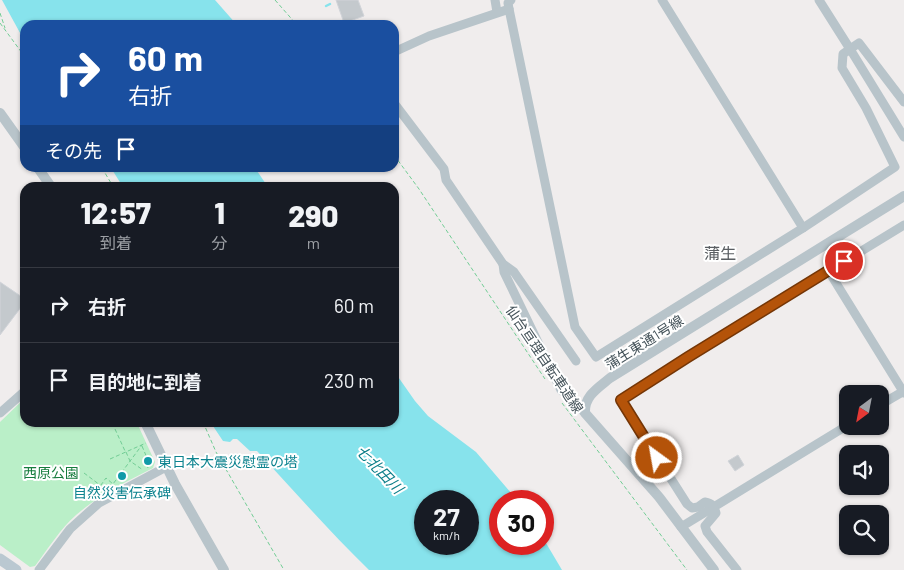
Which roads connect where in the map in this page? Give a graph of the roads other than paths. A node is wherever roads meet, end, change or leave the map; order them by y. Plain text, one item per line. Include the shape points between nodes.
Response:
1 (495, 0) edge
2 (662, 0) edge
3 (819, 0) edge
4 (505, 6) edge
5 (850, 49) junction
6 (399, 50) edge
7 (904, 102) edge
8 (399, 110) edge
9 (0, 112) edge
10 (904, 137) edge
11 (20, 141) edge
12 (904, 196) edge
13 (904, 225) edge
14 (803, 228) junction
15 (503, 264) junction
16 (828, 270) junction
17 (576, 361) dead end
18 (904, 392) edge
19 (20, 395) edge
20 (889, 401) edge
21 (0, 413) edge
22 (585, 413) junction
23 (147, 427) edge
24 (839, 431) edge
25 (166, 467) junction
26 (714, 507) junction
27 (681, 527) junction
28 (0, 559) edge
29 (16, 570) edge
30 (39, 570) edge
31 (224, 570) edge
32 (714, 570) edge
33 (737, 570) edge

1 - 4 street
2 - 14 street
3 - 5 street
4 - 6 street
4 - 14 street via 575,327 596,357
5 - 7 street via 859,43
5 - 10 street
5 - 14 street via 843,54 842,68 895,167
8 - 15 street via 444,169 446,180
9 - 11 street
12 - 22 street, 蒲生東通1号線 via 610,378 590,395 584,406
13 - 16 street
15 - 17 street via 514,272
15 - 22 street via 560,390
16 - 18 street
16 - 26 street via 621,400 687,504 692,508 705,502
18 - 20 street
19 - 21 street
22 - 27 street
23 - 25 street
24 - 26 street
25 - 30 street via 99,503 70,529
25 - 31 street
26 - 27 street
26 - 33 street via 716,513 705,526 707,532
27 - 32 street
28 - 29 main road

